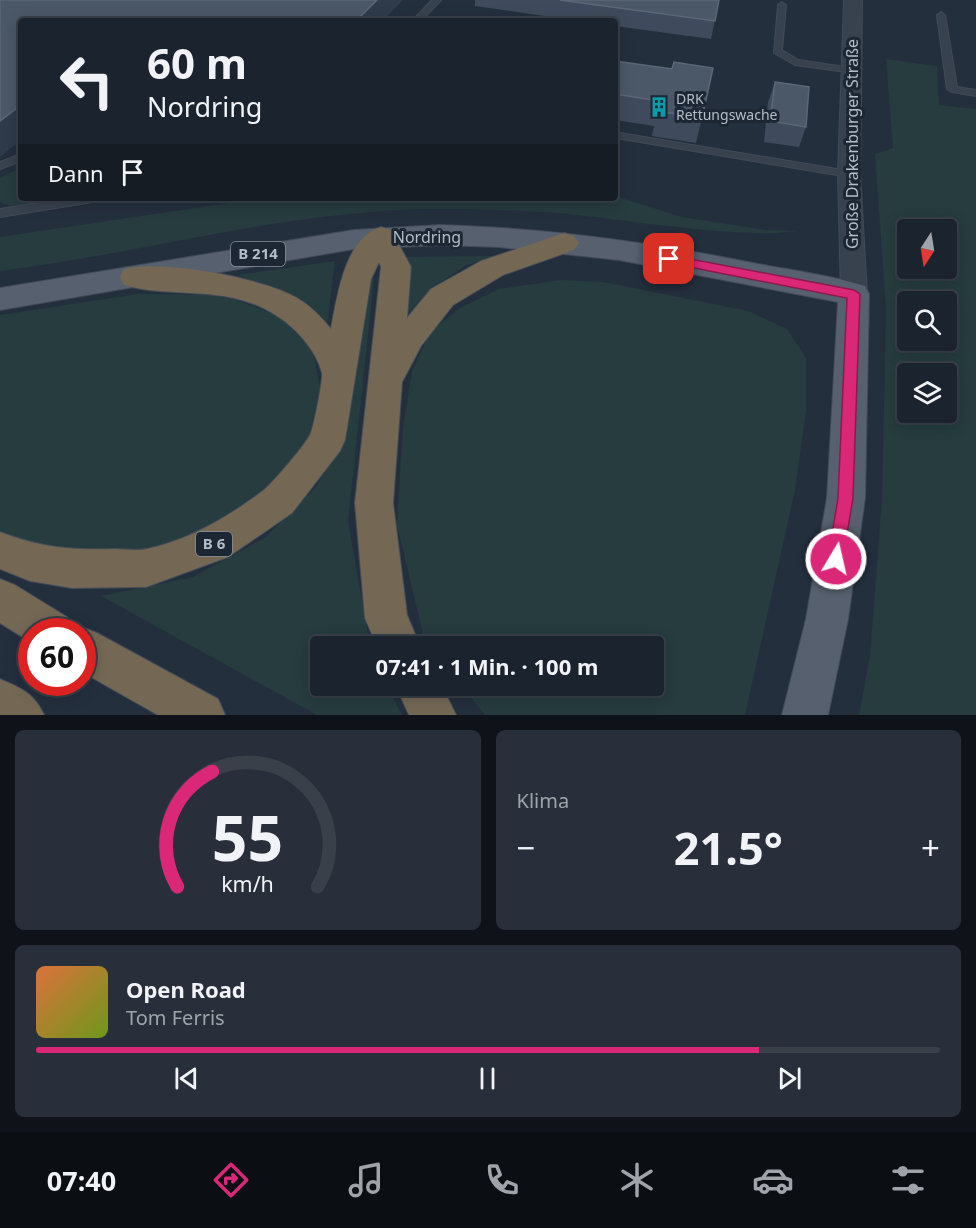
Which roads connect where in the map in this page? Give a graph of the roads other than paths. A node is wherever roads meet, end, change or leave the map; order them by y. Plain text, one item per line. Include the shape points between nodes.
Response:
1 (437, 0) edge
2 (853, 0) edge
3 (782, 5) dead end
4 (941, 15) dead end
5 (419, 18) edge
6 (852, 71) junction
7 (976, 93) edge
8 (620, 136) dead end
9 (18, 158) edge
10 (0, 166) edge
11 (849, 174) junction
12 (74, 201) edge
13 (0, 213) edge
14 (381, 237) junction
15 (564, 243) junction
16 (135, 277) junction
17 (854, 294) junction
18 (0, 299) edge
19 (340, 376) junction
20 (386, 380) junction
21 (0, 550) edge
22 (0, 599) edge
23 (30, 618) edge
24 (394, 636) edge
25 (96, 656) edge
26 (423, 696) edge
27 (0, 701) edge
28 (21, 715) edge
29 (202, 715) edge
30 (433, 715) edge
31 (805, 715) edge

1 - 5 lane
2 - 6 street, Große Drakenburger Straße
3 - 6 lane via 777,51 795,62
4 - 7 lane via 952,89
6 - 11 street, Große Drakenburger Straße
8 - 11 lane
9 - 10 lane
11 - 17 street, Große Drakenburger Straße
12 - 13 lane
14 - 15 main road, Nordring / B 214 via 473,236
14 - 16 main road, Nordring / B 214 via 238,257
14 - 19 highway, B 6 via 356,279
14 - 20 highway, B 214 via 396,267
15 - 17 main road, Nordring / B 214
15 - 20 highway, B 214 via 492,268 442,297 409,338
16 - 18 main road, Nordring / B 214
16 - 19 highway via 205,281 251,291 290,307 320,337
17 - 31 main road, Große Drakenburger Straße via 846,498 827,619
19 - 21 highway, B 6 via 327,440 279,501 214,544 146,568 72,569 30,562
20 - 24 highway, B 214 via 374,503 386,618
22 - 23 highway
25 - 29 highway
26 - 30 highway
27 - 28 highway

